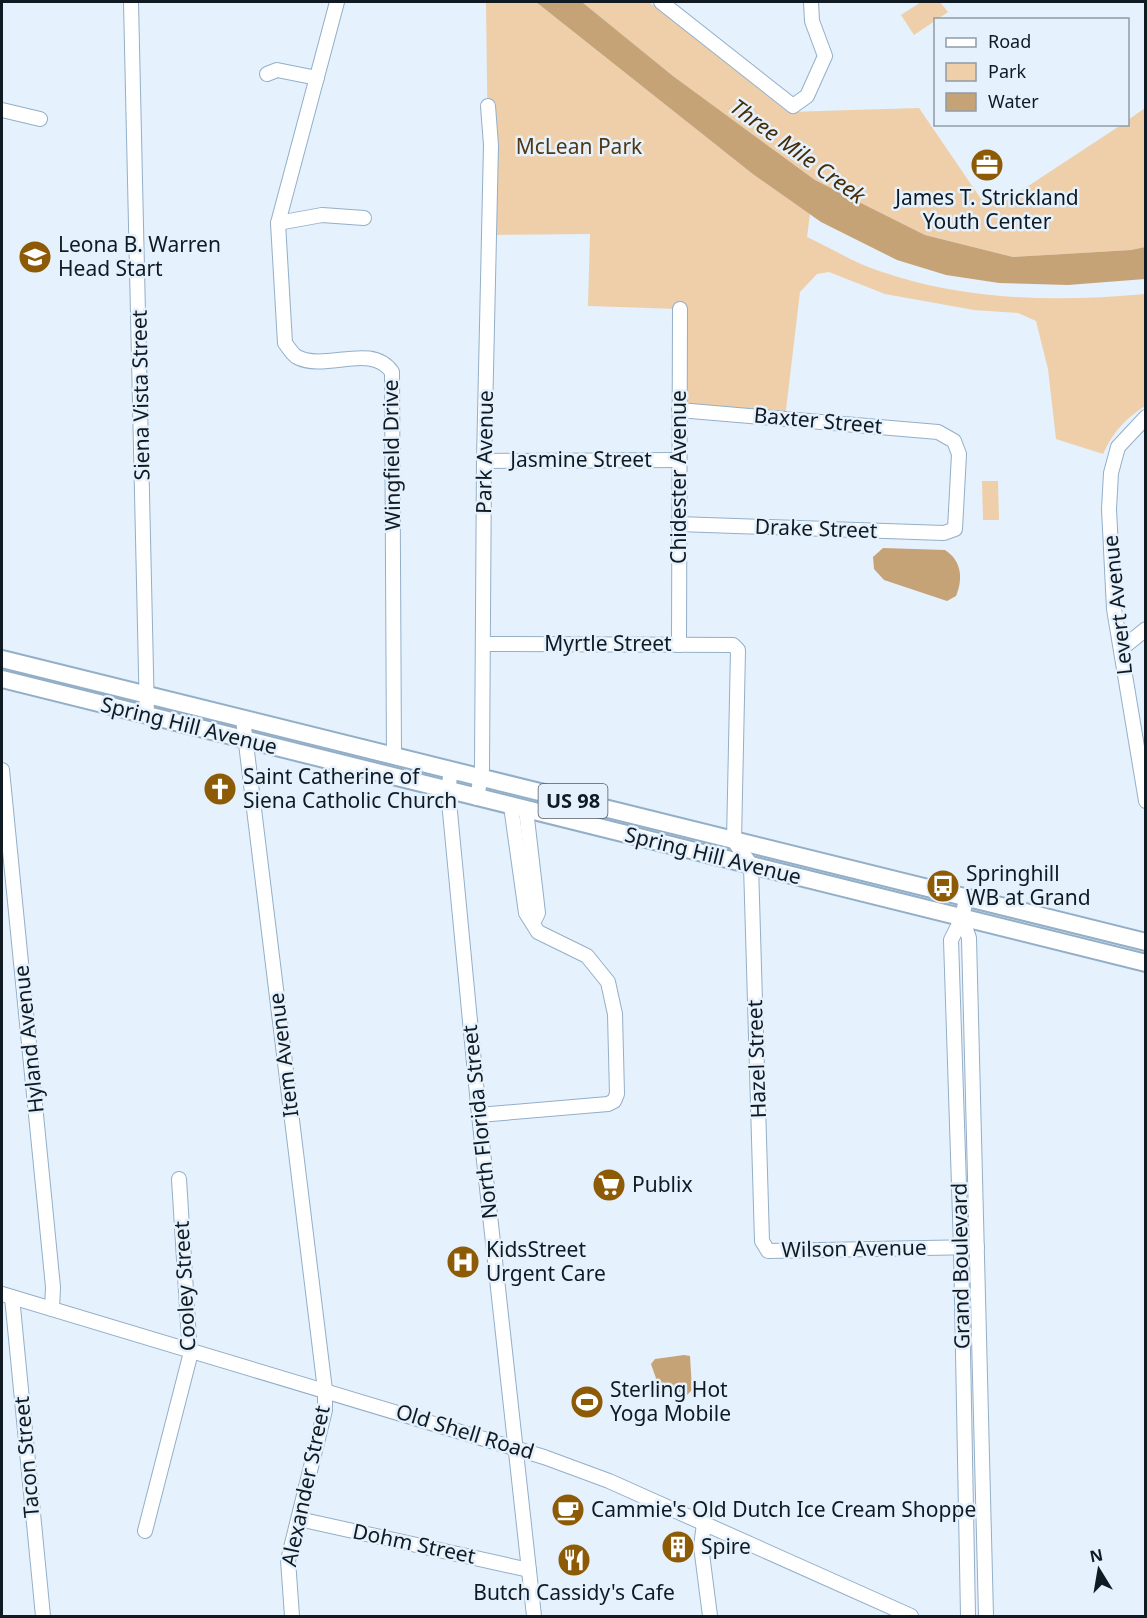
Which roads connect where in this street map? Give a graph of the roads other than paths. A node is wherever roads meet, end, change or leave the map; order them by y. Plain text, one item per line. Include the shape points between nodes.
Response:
1 (131, 2) edge
2 (337, 2) edge
3 (662, 2) edge
4 (811, 2) edge
5 (267, 74) dead end
6 (317, 78) junction
7 (488, 106) dead end
8 (2, 110) edge
9 (40, 119) dead end
10 (364, 218) dead end
11 (278, 223) junction
12 (680, 309) dead end
13 (679, 410) junction
14 (1144, 417) edge
15 (678, 460) junction
16 (484, 461) junction
17 (678, 524) junction
18 (955, 529) joint
19 (1146, 629) edge
20 (484, 644) junction
21 (679, 645) junction
22 (1121, 649) junction
23 (2, 659) edge
24 (2, 679) edge
25 (147, 695) junction
26 (147, 716) junction
27 (243, 719) junction
28 (246, 740) junction
29 (394, 754) junction
30 (2, 770) edge
31 (451, 770) junction
32 (481, 778) junction
33 (448, 790) junction
34 (477, 798) junction
35 (1146, 801) edge
36 (518, 808) junction
37 (734, 841) junction
38 (751, 865) junction
39 (966, 898) junction
40 (962, 918) junction
41 (1146, 942) edge
42 (1146, 963) edge
43 (479, 1115) junction
44 (179, 1179) dead end
45 (961, 1247) junction
46 (977, 1247) junction
47 (768, 1251) joint
48 (7, 1296) edge
49 (52, 1309) junction
50 (191, 1350) junction
51 (325, 1390) junction
52 (515, 1447) junction
53 (299, 1519) junction
54 (704, 1524) junction
55 (145, 1531) dead end
56 (529, 1570) junction
57 (885, 1611) edge
58 (43, 1617) edge
59 (292, 1617) edge
60 (534, 1617) edge
61 (710, 1617) edge
62 (911, 1617) edge
63 (968, 1617) edge
64 (987, 1617) edge

1 - 25 street, Siena Vista Street
2 - 6 street, Wingfield Drive
3 - 4 street via 793,106 807,96 825,56 812,21
5 - 6 street via 277,70
6 - 11 street, Wingfield Drive
7 - 16 street, Park Avenue via 491,145
8 - 9 street
10 - 11 street via 322,215
11 - 29 street, Wingfield Drive via 285,343 297,357 318,361 370,358 386,363 392,372
12 - 13 street, Chidester Avenue
13 - 15 street, Chidester Avenue
13 - 18 street, Baxter Street via 938,432 954,441 958,454
14 - 22 street, Levert Avenue via 1118,447 1111,473 1109,542
15 - 16 street, Jasmine Street
15 - 17 street, Chidester Avenue
16 - 20 street, Park Avenue
17 - 18 street, Drake Street via 944,533
17 - 21 street, Chidester Avenue
19 - 22 street
20 - 21 street, Myrtle Street
20 - 32 street, Park Avenue
21 - 37 street, Myrtle Street via 733,645 738,650
22 - 35 street, Levert Avenue
23 - 25 main road, Spring Hill Avenue / US 98
24 - 26 main road, Spring Hill Avenue / US 98
25 - 26 street, Siena Vista Street
25 - 27 main road, Spring Hill Avenue / US 98
26 - 28 main road, Spring Hill Avenue / US 98
27 - 28 street, Item Avenue
27 - 29 main road, Spring Hill Avenue / US 98
28 - 33 main road, Spring Hill Avenue / US 98
28 - 51 street, Item Avenue
29 - 31 main road, Spring Hill Avenue / US 98
30 - 49 street, Hyland Avenue
31 - 32 main road, Spring Hill Avenue / US 98
31 - 33 street, North Florida Street
32 - 34 street, Park Avenue
32 - 37 main road, Spring Hill Avenue / US 98
33 - 34 main road, Spring Hill Avenue / US 98
33 - 43 street, North Florida Street
34 - 36 main road, Spring Hill Avenue / US 98
36 - 38 main road, Spring Hill Avenue / US 98
36 - 43 street via 526,913 538,932 587,956 608,982 615,1014 617,1094 608,1104
37 - 38 street
37 - 39 main road, Spring Hill Avenue / US 98
38 - 40 main road, Spring Hill Avenue / US 98
38 - 47 street, Hazel Street via 762,1241
39 - 40 street, Grand Boulevard
39 - 41 main road, Spring Hill Avenue / US 98
40 - 42 main road, Spring Hill Avenue / US 98
40 - 45 street, Grand Boulevard via 951,940
40 - 46 street, Grand Boulevard via 969,938
43 - 52 street, North Florida Street
44 - 50 street, Cooley Street
45 - 46 street, Wilson Avenue
45 - 47 street, Wilson Avenue
45 - 63 street, Grand Boulevard
46 - 64 street, Grand Boulevard
48 - 49 street, Old Shell Road
48 - 58 street, Tacon Street
49 - 50 street, Old Shell Road
50 - 51 street, Old Shell Road
50 - 55 street, Cooley Street
51 - 52 street, Old Shell Road
51 - 53 street, Alexander Street via 325,1410
52 - 54 street, Old Shell Road via 609,1481
52 - 56 street, North Florida Street
53 - 56 street, Dohm Street
53 - 59 street, Alexander Street via 288,1560
54 - 57 street, Old Shell Road
54 - 61 street via 701,1546
56 - 60 street, North Florida Street
57 - 62 street, Old Shell Road

